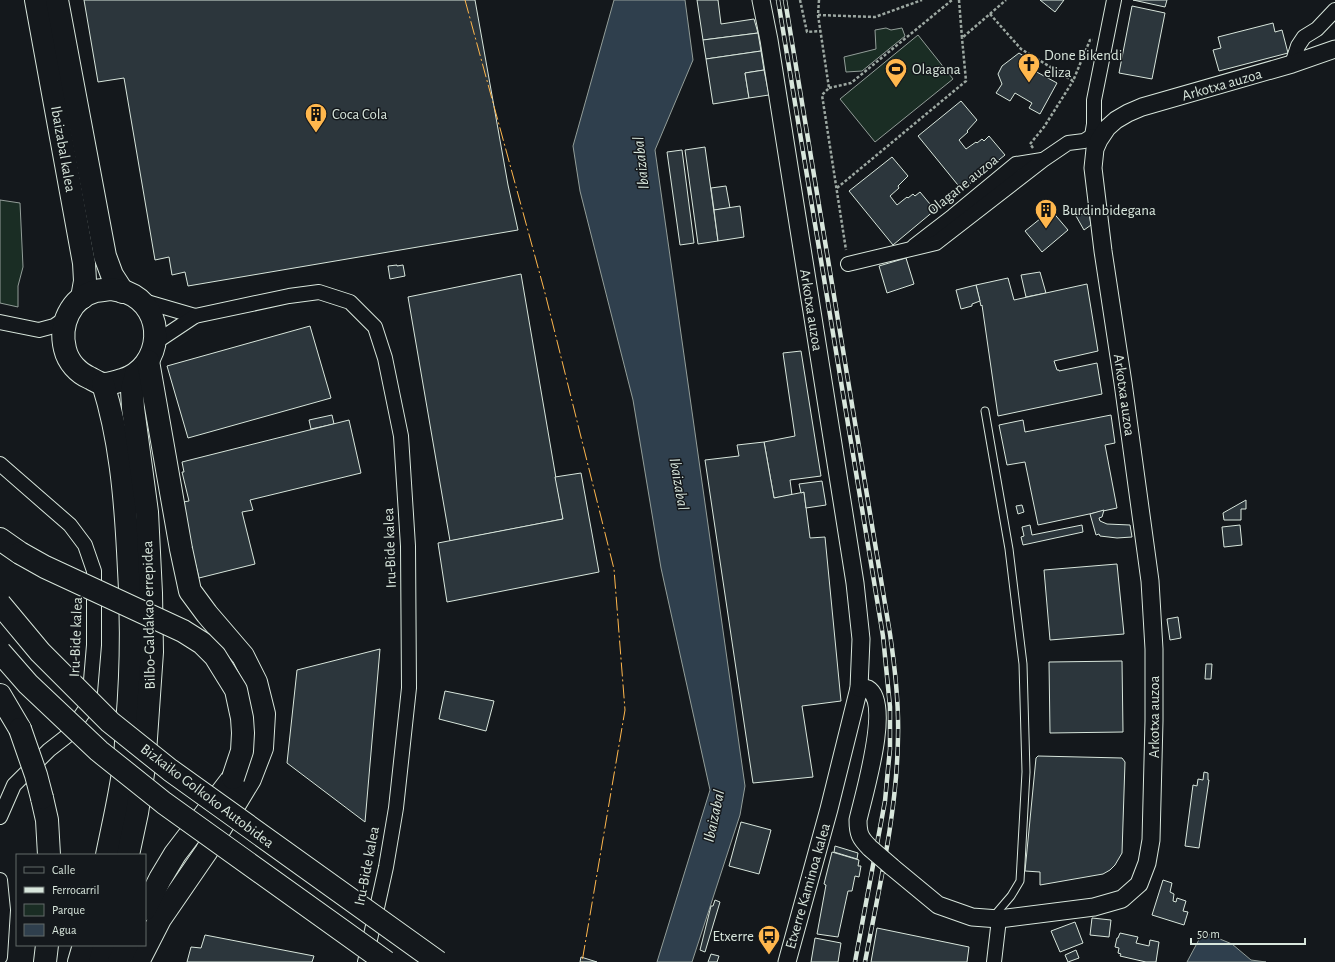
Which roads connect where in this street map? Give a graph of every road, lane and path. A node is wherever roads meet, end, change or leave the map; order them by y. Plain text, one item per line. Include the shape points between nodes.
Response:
1 (36, 0) edge
2 (57, 0) edge
3 (761, 0) edge
4 (800, 0) edge
5 (819, 0) edge
6 (922, 0) edge
7 (952, 0) edge
8 (959, 0) edge
9 (1006, 0) edge
10 (1114, 0) edge
11 (1335, 10) edge
12 (990, 14) junction
13 (818, 15) junction
14 (821, 31) junction
15 (962, 38) junction
16 (1106, 41) junction
17 (1335, 49) edge
18 (1292, 64) junction
19 (1072, 81) junction
20 (829, 88) junction
21 (1096, 138) junction
22 (1043, 160) junction
23 (837, 188) junction
24 (848, 264) joint
25 (131, 296) junction
26 (82, 298) junction
27 (195, 316) junction
28 (66, 318) junction
29 (0, 322) edge
30 (39, 330) junction
31 (66, 354) junction
32 (146, 359) junction
33 (103, 384) junction
34 (985, 411) dead end
35 (0, 464) edge
36 (0, 539) edge
37 (0, 604) edge
38 (0, 652) edge
39 (859, 688) junction
40 (0, 696) edge
41 (829, 809) joint
42 (0, 817) edge
43 (49, 854) edge
44 (107, 854) edge
45 (128, 854) edge
46 (0, 880) edge
47 (146, 907) edge
48 (995, 918) junction
49 (47, 946) edge
50 (84, 946) edge
51 (105, 946) edge
52 (126, 946) edge
53 (0, 957) edge
54 (45, 962) edge
55 (79, 962) edge
56 (100, 962) edge
57 (118, 962) edge
58 (138, 962) edge
59 (365, 962) edge
60 (386, 962) edge
61 (438, 962) edge
62 (787, 962) edge
63 (994, 962) edge

1 - 26 highway, Ibaizabal kalea via 84,263 85,281
2 - 25 highway, Ibaizabal kalea via 105,256 112,275
3 - 39 street, Arkotxa auzoa via 855,583 861,639
4 - 14 path via 807,32
5 - 13 path
6 - 13 path via 875,17
7 - 20 path via 851,82
8 - 15 path
9 - 12 path
10 - 16 street
11 - 18 street via 1317,29 1304,37
12 - 15 path
12 - 19 path via 1021,49
13 - 14 path
14 - 20 path
15 - 23 path via 966,81
16 - 19 path via 1090,40
16 - 21 street via 1094,100
17 - 18 street, Arkotxa auzoa
18 - 21 street, Arkotxa auzoa via 1128,113
19 - 22 path via 1044,127 1030,144
20 - 23 path via 822,95
21 - 22 street via 1068,144
21 - 48 street, Arkotxa auzoa via 1093,168 1103,251 1150,581 1154,649 1151,840 1147,863 1139,884 1122,899 1094,907
22 - 24 street via 936,243
23 - 24 path
25 - 26 highway via 111,289 96,291
25 - 27 street
25 - 32 highway via 150,312 155,327
26 - 28 highway
27 - 32 street
27 - 59 street, Iru-Bide kalea via 319,292 350,302 374,327 385,358 402,436 408,546 409,688 396,808
28 - 30 street via 54,326
28 - 31 highway via 62,339
29 - 30 street
30 - 31 street via 56,342
31 - 33 highway via 74,367
32 - 33 highway via 130,378
32 - 45 highway, Bilbo-Galdakao errepidea via 132,390 147,512 152,652 144,767
32 - 58 highway via 190,591 243,656 256,682 264,714 262,748 250,779 206,852 160,919
33 - 44 highway, Bilbo-Galdakao errepidea via 116,434 126,514 131,623 124,765
34 - 48 lane via 1009,549 1023,664 1026,772 1020,881
35 - 42 street, Iru-Bide kalea via 70,526 85,545 94,571 94,645 89,704 67,736 14,785
36 - 47 highway, bridge via 52,570 183,631 202,643 214,656 236,690 244,733 242,751 233,778 175,854
37 - 61 highway, Bizkaiko Golkoko Autobidea, bridge via 40,652 110,722 170,770
38 - 60 highway, Bizkaiko Golkoko Autobidea, bridge via 28,684 99,751 158,799
39 - 41 street, Arkotxa auzoa
39 - 48 street, bridge via 868,690 873,695 878,714 876,737 858,820 861,839 938,906 972,916
40 - 43 highway, bridge via 20,729 36,775 47,820
41 - 62 street, Etxerre Kaminoa kalea
46 - 53 street via 3,910
48 - 63 street
49 - 54 highway
50 - 55 highway
51 - 56 highway
52 - 57 highway

